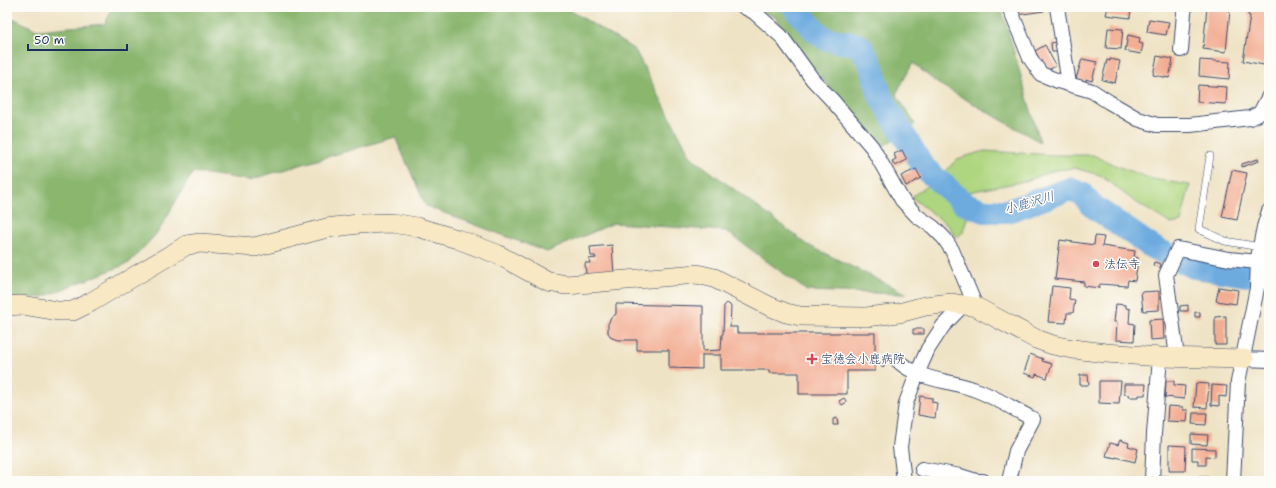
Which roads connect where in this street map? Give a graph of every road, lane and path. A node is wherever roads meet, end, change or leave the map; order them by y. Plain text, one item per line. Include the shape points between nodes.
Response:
1 (744, 7) edge
2 (1009, 7) edge
3 (1057, 7) edge
4 (1185, 7) edge
5 (1181, 50) dead end
6 (1069, 84) junction
7 (1269, 96) edge
8 (1210, 156) dead end
9 (1269, 211) edge
10 (1260, 247) junction
11 (1264, 262) edge
12 (7, 306) edge
13 (970, 306) junction
14 (1168, 357) junction
15 (1244, 359) junction
16 (897, 360) dead end
17 (1269, 360) edge
18 (917, 374) junction
19 (922, 470) dead end
20 (904, 481) edge
21 (983, 481) edge
22 (1009, 481) edge
23 (1152, 481) edge
24 (1233, 481) edge

1 - 13 street via 754,12 781,36 813,80 872,147 902,200 944,238 952,250
2 - 6 street via 1030,58 1041,74
3 - 6 street
4 - 5 street
6 - 7 street via 1092,91 1138,119 1158,125 1250,118 1260,113
8 - 10 lane via 1199,229 1225,241
9 - 10 street
10 - 11 street
11 - 14 street via 1215,257 1178,249 1166,275
11 - 15 street via 1246,339
12 - 13 street via 22,305 73,311 186,245 200,243 255,247 327,228 392,223 417,227 457,239 496,254 548,282 567,285 689,274 705,275 786,313 800,316 866,317 899,313 942,303
13 - 14 street via 1053,345 1106,353
13 - 18 street via 944,326 928,349
14 - 15 street
14 - 23 street via 1154,434
15 - 17 street
15 - 24 street via 1238,382
16 - 18 street
18 - 20 street via 906,403 900,447
18 - 22 street via 975,389 1033,419 1016,451
19 - 21 street

